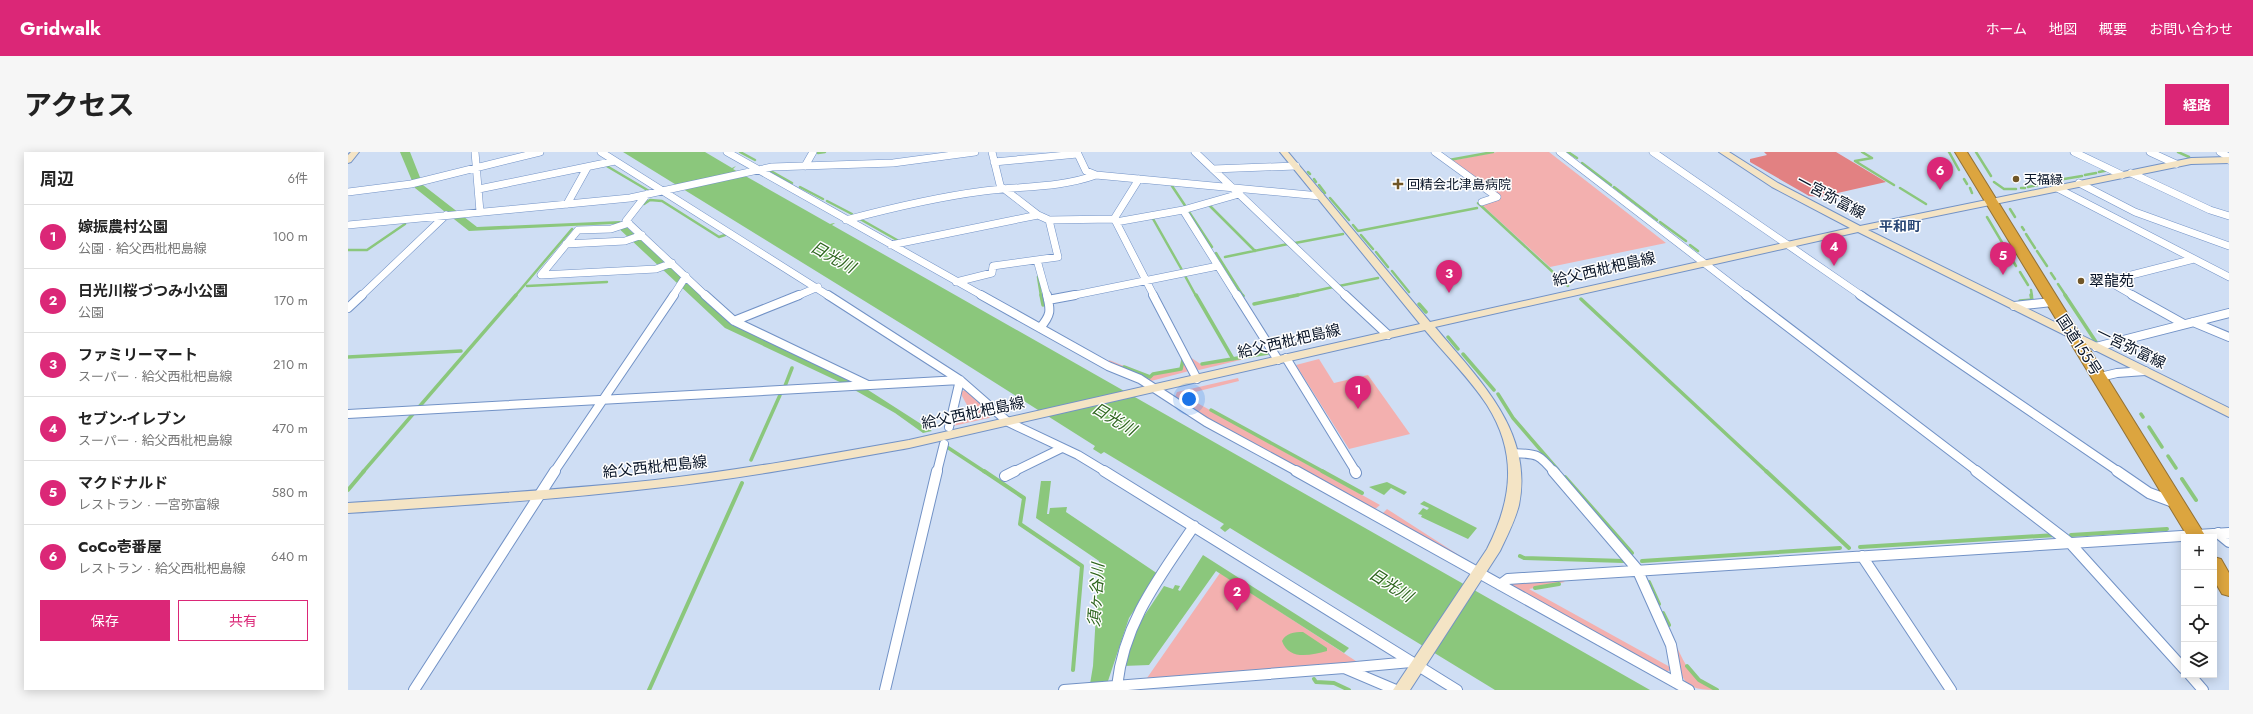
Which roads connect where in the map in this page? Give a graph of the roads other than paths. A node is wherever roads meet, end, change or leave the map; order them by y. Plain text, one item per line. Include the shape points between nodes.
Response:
1 (355, 152) edge
2 (475, 152) edge
3 (540, 152) edge
4 (601, 152) edge
5 (727, 152) edge
6 (813, 152) edge
7 (975, 152) edge
8 (992, 152) edge
9 (1196, 152) edge
10 (1284, 152) edge
11 (1435, 152) edge
12 (1560, 152) edge
13 (1653, 152) edge
14 (1724, 152) edge
15 (1961, 152) edge
16 (2074, 152) edge
17 (2150, 152) edge
18 (2220, 152) edge
19 (1078, 153) edge
20 (348, 160) edge
21 (2229, 160) edge
22 (615, 161) junction
23 (994, 162) junction
24 (2176, 164) junction
25 (805, 166) junction
26 (1296, 166) junction
27 (477, 168) junction
28 (587, 168) junction
29 (757, 169) junction
30 (1212, 169) junction
31 (2126, 174) junction
32 (1096, 175) junction
33 (1139, 179) junction
34 (2079, 184) junction
35 (1002, 188) junction
36 (1232, 188) junction
37 (2057, 188) junction
38 (479, 189) junction
39 (665, 191) junction
40 (348, 192) edge
41 (648, 194) junction
42 (1239, 194) junction
43 (1320, 196) junction
44 (1482, 202) dead end
45 (1991, 202) junction
46 (567, 204) junction
47 (1183, 210) junction
48 (480, 212) junction
49 (447, 215) junction
50 (1038, 215) junction
51 (2229, 216) edge
52 (846, 220) junction
53 (1049, 220) junction
54 (1115, 221) junction
55 (627, 223) junction
56 (348, 225) edge
57 (1857, 228) junction
58 (641, 236) junction
59 (566, 244) junction
60 (1786, 244) junction
61 (891, 245) junction
62 (2229, 246) edge
63 (2194, 259) junction
64 (1037, 260) junction
65 (1706, 262) junction
66 (671, 263) junction
67 (1218, 266) junction
68 (685, 276) junction
69 (2229, 277) edge
70 (1146, 280) junction
71 (956, 282) junction
72 (818, 287) junction
73 (1048, 300) junction
74 (2052, 302) junction
75 (349, 305) edge
76 (2014, 306) junction
77 (2229, 312) edge
78 (734, 321) junction
79 (2193, 322) junction
80 (2184, 324) junction
81 (1429, 326) junction
82 (1040, 328) junction
83 (1388, 335) junction
84 (2072, 335) junction
85 (2229, 337) edge
86 (2096, 347) junction
87 (1282, 359) junction
88 (2145, 372) junction
89 (2100, 377) junction
90 (1197, 379) junction
91 (960, 380) junction
92 (866, 386) junction
93 (1150, 390) junction
94 (603, 400) junction
95 (2229, 413) edge
96 (348, 414) edge
97 (1008, 422) junction
98 (949, 427) dead end
99 (944, 446) dead end
100 (1062, 448) junction
101 (1512, 453) junction
102 (1356, 473) dead end
103 (1004, 476) dead end
104 (539, 496) junction
105 (2177, 504) junction
106 (348, 508) edge
107 (1194, 526) junction
108 (2218, 533) junction
109 (2229, 533) edge
110 (2196, 534) edge
111 (2211, 534) edge
112 (2181, 537) edge
113 (2070, 542) junction
114 (2229, 542) edge
115 (1862, 556) junction
116 (2217, 569) edge
117 (1637, 570) junction
118 (1478, 577) junction
119 (1500, 585) junction
120 (2229, 589) edge
121 (1417, 662) junction
122 (2181, 666) edge
123 (1344, 668) junction
124 (2193, 678) edge
125 (1678, 684) junction
126 (1115, 686) junction
127 (414, 690) edge
128 (885, 690) edge
129 (1064, 690) edge
130 (1396, 690) edge
131 (1401, 690) edge
132 (1457, 690) edge
133 (1689, 690) edge
134 (1951, 690) edge
135 (2203, 690) edge

1 - 20 main road
2 - 27 street
3 - 27 street
4 - 22 street
5 - 29 street
6 - 25 street
7 - 25 street via 893,163
8 - 23 street
9 - 30 street
10 - 26 main road
11 - 44 street via 1497,197
12 - 65 street
13 - 60 street
14 - 57 main road, 一宮弥富線 via 1775,185
15 - 45 highway, 国道155号
16 - 31 street
17 - 24 street
18 - 21 street
19 - 23 street
19 - 32 street via 1086,171
21 - 24 main road, 給父西枇杷島線
22 - 28 street
22 - 39 street
23 - 35 street
24 - 31 main road, 給父西枇杷島線
25 - 29 street
26 - 30 street
26 - 43 main road
27 - 38 street
27 - 40 street via 411,184
28 - 38 street
28 - 46 street
29 - 39 street
29 - 52 street
30 - 36 street
31 - 34 main road, 給父西枇杷島線
31 - 51 street
32 - 33 street
32 - 35 street via 1082,181
33 - 36 street
33 - 54 street
34 - 37 main road, 給父西枇杷島線
34 - 62 street via 2135,212
35 - 50 street
35 - 52 street
36 - 42 street
36 - 43 street
37 - 45 main road, 給父西枇杷島線
37 - 63 street
38 - 48 street
39 - 41 street
39 - 72 street
41 - 46 street
41 - 55 street
42 - 47 street
42 - 83 street
43 - 81 main road
45 - 57 main road, 給父西枇杷島線
45 - 74 highway, 国道155号
46 - 48 street
47 - 54 street
47 - 67 street
48 - 49 street
49 - 56 street
49 - 75 street
50 - 53 street
50 - 61 street
52 - 61 street
53 - 54 street
53 - 64 street via 1058,257
54 - 70 street
55 - 58 street
55 - 59 street via 616,227 578,230
57 - 60 main road, 給父西枇杷島線
57 - 76 main road, 一宮弥富線
58 - 59 street via 627,240
58 - 66 street
59 - 66 street via 541,275 658,268
60 - 65 main road, 給父西枇杷島線
60 - 105 street via 2149,493
61 - 71 street
63 - 69 street
63 - 80 street via 2108,281
64 - 71 street via 993,266 992,273 986,276
64 - 73 street
65 - 81 main road, 給父西枇杷島線
65 - 113 street
66 - 68 street
67 - 70 street
67 - 87 street
68 - 78 street
68 - 94 street
70 - 73 street
70 - 90 street
71 - 82 street
72 - 78 street
72 - 91 street
73 - 82 street via 1049,318
74 - 76 street
74 - 84 highway, 国道155号
76 - 84 main road, 一宮弥富線
77 - 79 street
78 - 92 street
79 - 80 street
79 - 85 street
80 - 86 street
81 - 83 main road, 給父西枇杷島線
81 - 101 main road via 1492,404 1506,432
82 - 93 street via 1108,366 1140,379
83 - 87 main road, 給父西枇杷島線
84 - 86 main road, 一宮弥富線
84 - 89 highway, 国道155号
86 - 88 main road, 一宮弥富線
87 - 90 main road, 給父西枇杷島線
87 - 102 street
88 - 89 street via 2118,372
88 - 95 main road, 一宮弥富線
89 - 105 highway, 国道155号
90 - 93 main road, 給父西枇杷島線
91 - 92 street
91 - 97 street
91 - 98 street
92 - 94 street
93 - 97 main road, 給父西枇杷島線
93 - 118 street via 1425,542
94 - 96 street
94 - 104 street
97 - 100 street
97 - 104 main road, 給父西枇杷島線 via 901,445 723,475
99 - 128 street
100 - 103 street
100 - 107 street via 1078,455
101 - 117 street via 1535,454 1542,458
101 - 118 main road via 1515,478 1510,517 1504,533
104 - 106 main road, 給父西枇杷島線
104 - 127 street
105 - 110 highway, 国道155号
107 - 121 street
107 - 126 street via 1133,620 1117,669
108 - 109 street
108 - 111 street
108 - 114 street
112 - 113 street
113 - 115 street
113 - 122 street
115 - 117 street
115 - 134 street
116 - 120 highway
117 - 119 street via 1508,578
117 - 125 street via 1671,645
118 - 119 street
118 - 121 main road
119 - 125 street
121 - 123 street
121 - 131 main road
121 - 132 street
123 - 126 street
123 - 130 street
124 - 135 street
125 - 133 street
126 - 129 street

